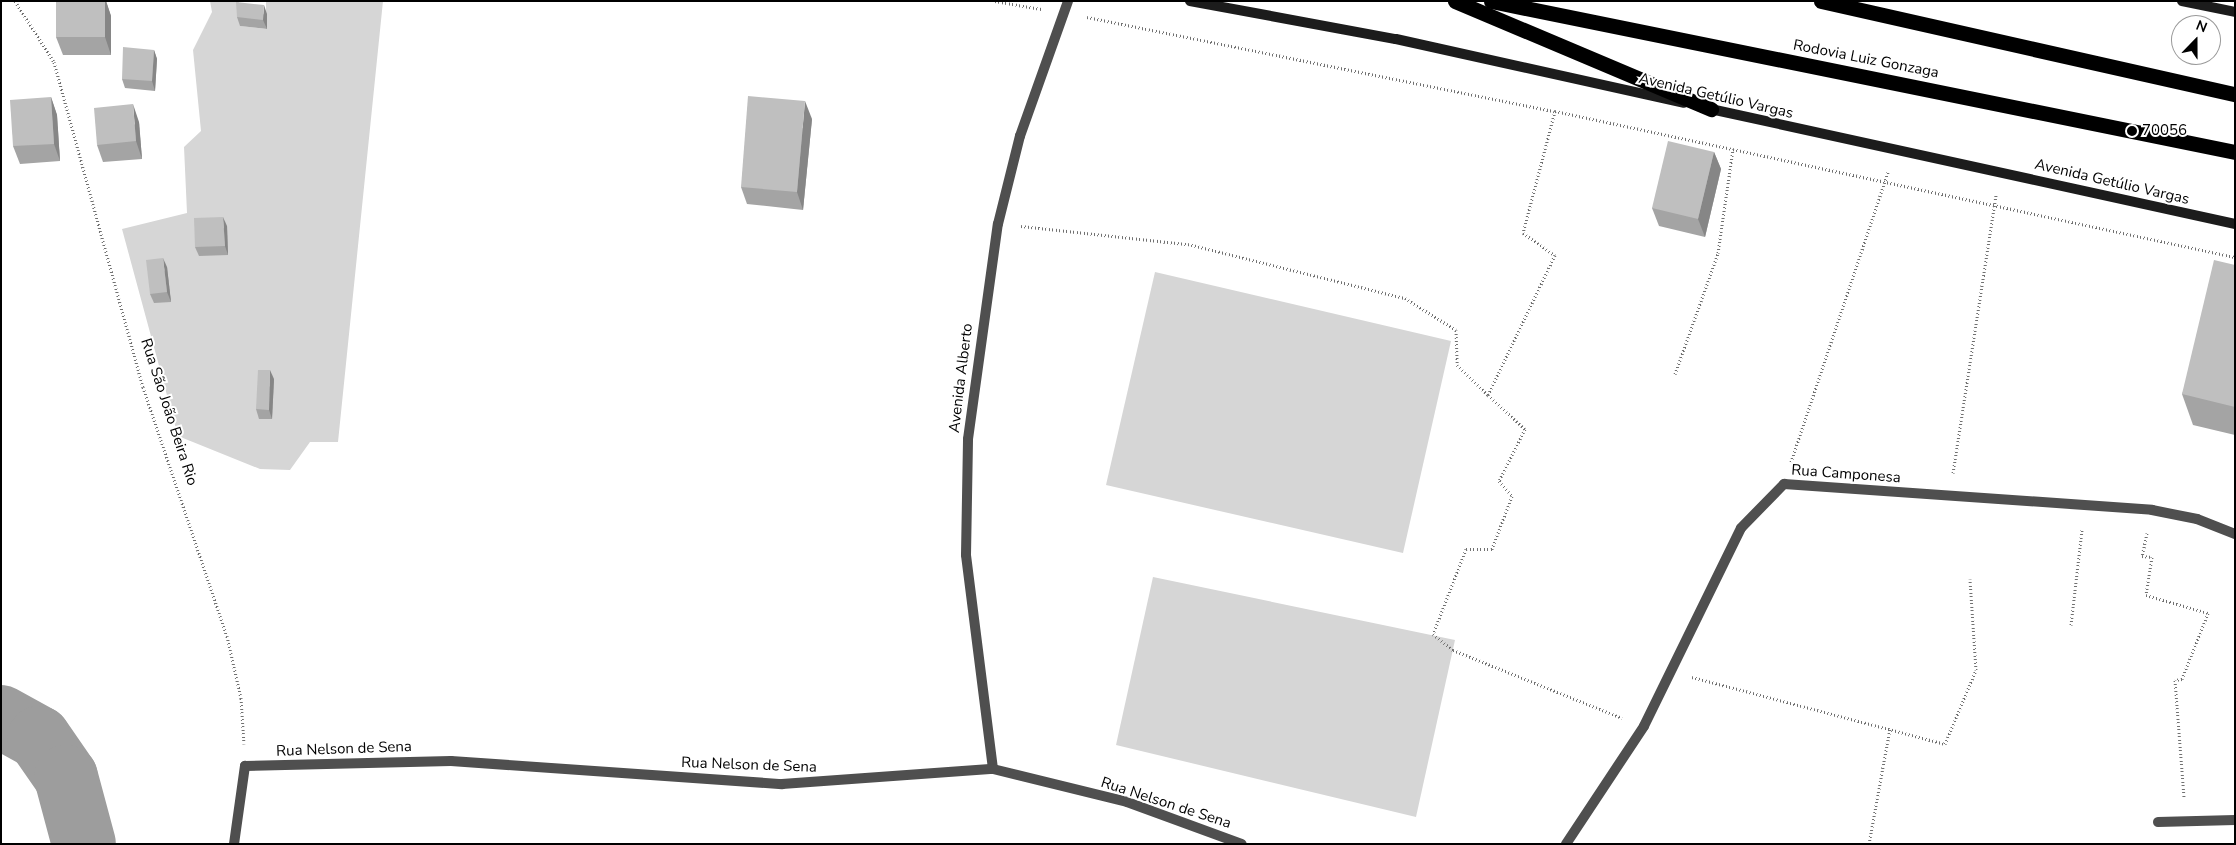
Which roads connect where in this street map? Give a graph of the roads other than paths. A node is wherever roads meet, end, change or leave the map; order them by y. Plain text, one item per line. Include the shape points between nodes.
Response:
1 (1068, 1) edge
2 (1190, 1) edge
3 (1455, 1) edge
4 (1491, 1) edge
5 (1822, 1) edge
6 (2182, 1) edge
7 (2235, 12) edge
8 (2235, 94) edge
9 (1711, 109) junction
10 (2235, 152) edge
11 (2235, 224) edge
12 (2235, 534) edge
13 (993, 769) junction
14 (2235, 820) edge
15 (2158, 822) dead end
16 (234, 844) edge
17 (1242, 844) edge
18 (1566, 844) edge

1 - 13 street, Avenida Alberto via 1020,136 998,224 968,439 966,555
2 - 9 street, Avenida Getúlio Vargas via 1396,39
3 - 9 highway
4 - 10 highway, Rodovia Luiz Gonzaga
5 - 8 highway
6 - 7 street
9 - 11 street, Avenida Getúlio Vargas via 1894,152
12 - 18 street, Rua Camponesa via 2197,519 2152,510 1784,484 1741,528 1644,726
13 - 16 street, Rua Nelson de Sena via 782,784 451,761 245,766
13 - 17 street, Rua Nelson de Sena via 1127,802
14 - 15 street

